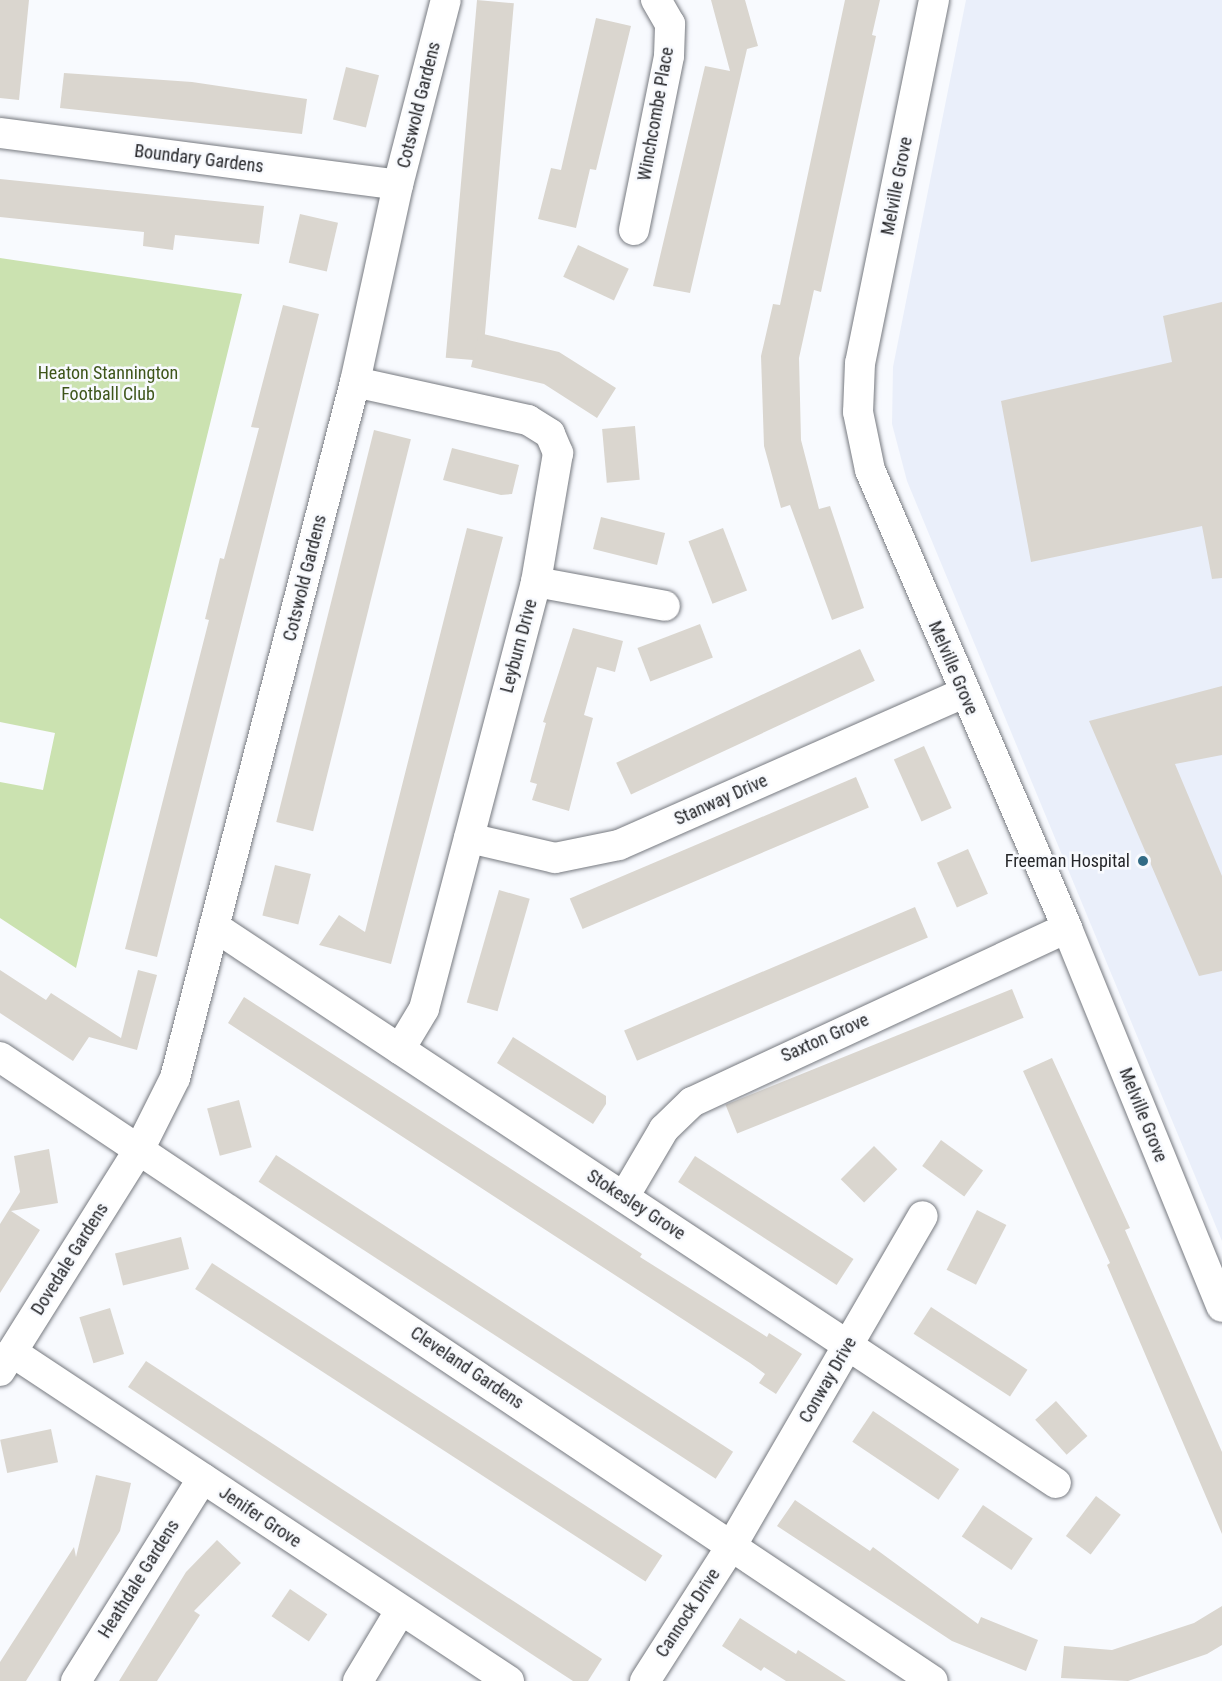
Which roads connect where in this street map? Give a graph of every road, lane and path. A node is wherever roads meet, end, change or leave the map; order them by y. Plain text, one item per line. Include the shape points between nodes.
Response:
1 (446, 0) edge
2 (656, 0) edge
3 (934, 0) edge
4 (0, 133) edge
5 (398, 185) junction
6 (634, 230) dead end
7 (355, 382) junction
8 (536, 582) junction
9 (665, 606) dead end
10 (964, 693) junction
11 (469, 838) junction
12 (215, 927) junction
13 (1067, 928) junction
14 (400, 1049) junction
15 (0, 1057) edge
16 (140, 1148) junction
17 (624, 1197) junction
18 (924, 1216) dead end
19 (1222, 1307) edge
20 (848, 1345) junction
21 (6, 1362) edge
22 (203, 1478) junction
23 (1056, 1483) dead end
24 (732, 1545) junction
25 (400, 1611) junction
26 (76, 1681) edge
27 (358, 1681) edge
28 (509, 1681) edge
29 (645, 1681) edge
30 (933, 1681) edge

1 - 5 street, Cotswold Gardens
2 - 6 street, Winchcombe Place via 670,24 669,56
3 - 10 street, Melville Grove via 860,363 858,412 870,470
4 - 5 street, Boundary Gardens
5 - 7 street, Cotswold Gardens
7 - 8 street, Leyburn Drive via 528,420 550,434 558,453 558,474
7 - 12 street, Cotswold Gardens
8 - 9 street
8 - 11 street, Leyburn Drive
10 - 11 street, Stanway Drive via 619,845 555,858
10 - 13 street, Melville Grove
11 - 14 street, Leyburn Drive via 424,1009
12 - 14 street, Stokesley Grove
12 - 16 street, Cotswold Gardens via 175,1078
13 - 17 street, Saxton Grove via 692,1102 664,1129
13 - 19 street, Melville Grove
14 - 17 street, Stokesley Grove
15 - 16 street, Cleveland Gardens
16 - 21 street, Dovedale Gardens
16 - 24 street, Cleveland Gardens
17 - 20 street, Stokesley Grove
18 - 20 street, Conway Drive
20 - 23 street, Stokesley Grove
20 - 24 street, Conway Drive
21 - 22 street, Jenifer Grove
22 - 25 street, Jenifer Grove
22 - 26 street, Heathdale Gardens
24 - 29 street, Cannock Drive
24 - 30 street, Cleveland Gardens
25 - 27 street
25 - 28 street, Jenifer Grove

